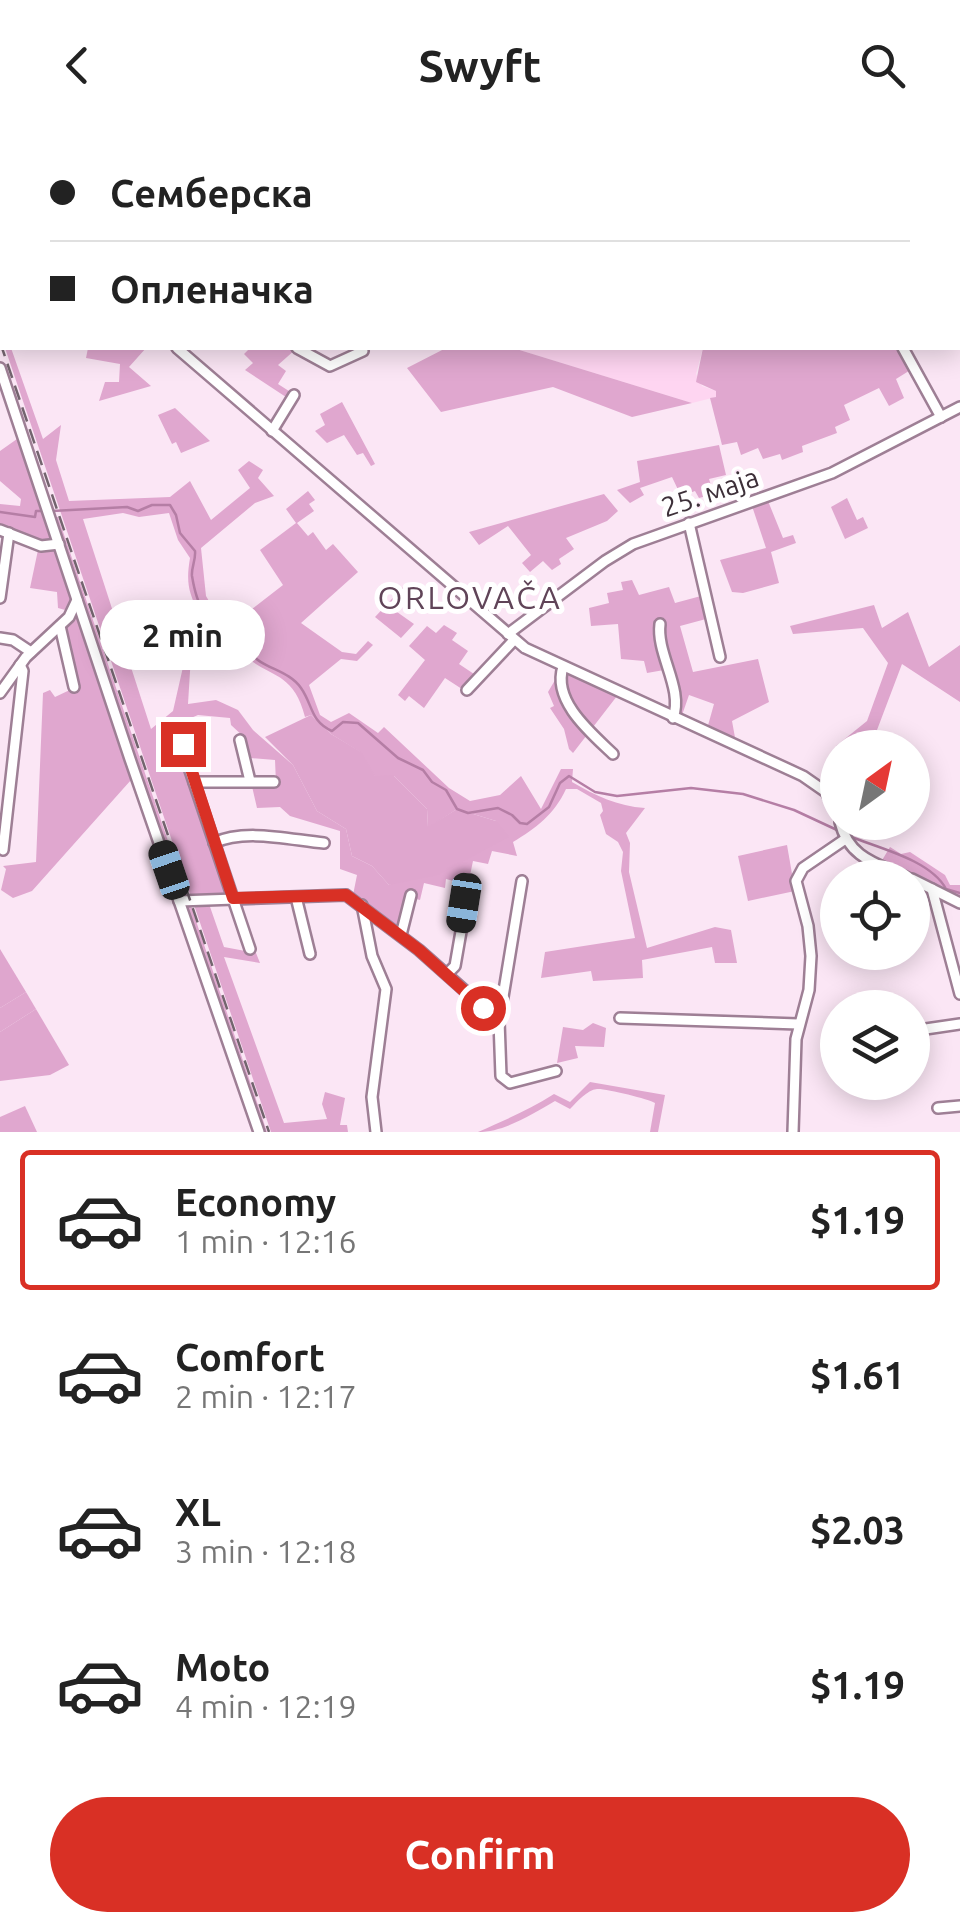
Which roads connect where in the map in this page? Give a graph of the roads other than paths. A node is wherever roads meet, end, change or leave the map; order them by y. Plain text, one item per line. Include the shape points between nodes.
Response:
1 (179, 350) edge
2 (301, 350) edge
3 (363, 350) dead end
4 (903, 350) edge
5 (0, 368) edge
6 (294, 395) dead end
7 (960, 408) edge
8 (941, 417) junction
9 (272, 431) junction
10 (688, 523) junction
11 (4, 532) edge
12 (59, 544) junction
13 (0, 598) edge
14 (78, 599) junction
15 (660, 624) dead end
16 (60, 626) junction
17 (511, 637) junction
18 (0, 638) edge
19 (31, 652) junction
20 (720, 657) dead end
21 (20, 665) junction
22 (563, 667) junction
23 (74, 686) dead end
24 (467, 690) dead end
25 (0, 694) edge
26 (673, 718) junction
27 (176, 730) dead end
28 (240, 740) dead end
29 (613, 754) dead end
30 (250, 781) junction
31 (194, 782) junction
32 (274, 782) dead end
33 (820, 788) edge
34 (841, 840) edge
35 (846, 840) edge
36 (214, 843) junction
37 (324, 843) dead end
38 (3, 850) dead end
39 (871, 860) edge
40 (470, 880) dead end
41 (522, 881) dead end
42 (932, 889) joint
43 (411, 894) dead end
44 (296, 896) junction
45 (233, 898) junction
46 (179, 901) junction
47 (960, 903) edge
48 (362, 904) junction
49 (401, 935) junction
50 (250, 950) dead end
51 (310, 954) dead end
52 (448, 974) junction
53 (960, 994) edge
54 (620, 1018) dead end
55 (500, 1022) junction
56 (798, 1024) junction
57 (960, 1024) edge
58 (930, 1028) edge
59 (556, 1071) dead end
60 (960, 1106) edge
61 (938, 1108) dead end
62 (260, 1132) edge
63 (376, 1132) edge
64 (793, 1132) edge

1 - 9 street
2 - 3 street via 330,366
4 - 8 street
5 - 12 street
6 - 9 street
7 - 8 street, 25. маја
8 - 10 street, 25. маја via 832,473
9 - 17 street
10 - 17 street, 25. маја via 620,550
10 - 20 street
11 - 12 street via 46,547
11 - 13 street
12 - 14 street
14 - 16 street
14 - 46 street
15 - 26 street via 676,703
16 - 19 street
16 - 23 street
17 - 22 street
17 - 24 street, 25. маја
18 - 19 street
19 - 21 street
21 - 25 street
21 - 38 street
22 - 26 street
22 - 29 street via 574,713
26 - 33 street
27 - 31 street
28 - 30 street
30 - 31 street
30 - 32 street
31 - 36 street
34 - 56 street via 796,880 811,956
35 - 39 street
36 - 37 street via 263,837
36 - 45 street
40 - 52 street
41 - 55 street
42 - 47 street
42 - 53 street
43 - 49 street
44 - 45 street
44 - 48 street via 339,894
44 - 51 street
45 - 46 street
45 - 50 street
46 - 62 street
48 - 49 street
48 - 63 street via 386,989 372,1097
49 - 52 street
52 - 55 street
54 - 56 street
55 - 59 street via 503,1078
56 - 64 street
57 - 58 street
60 - 61 street

